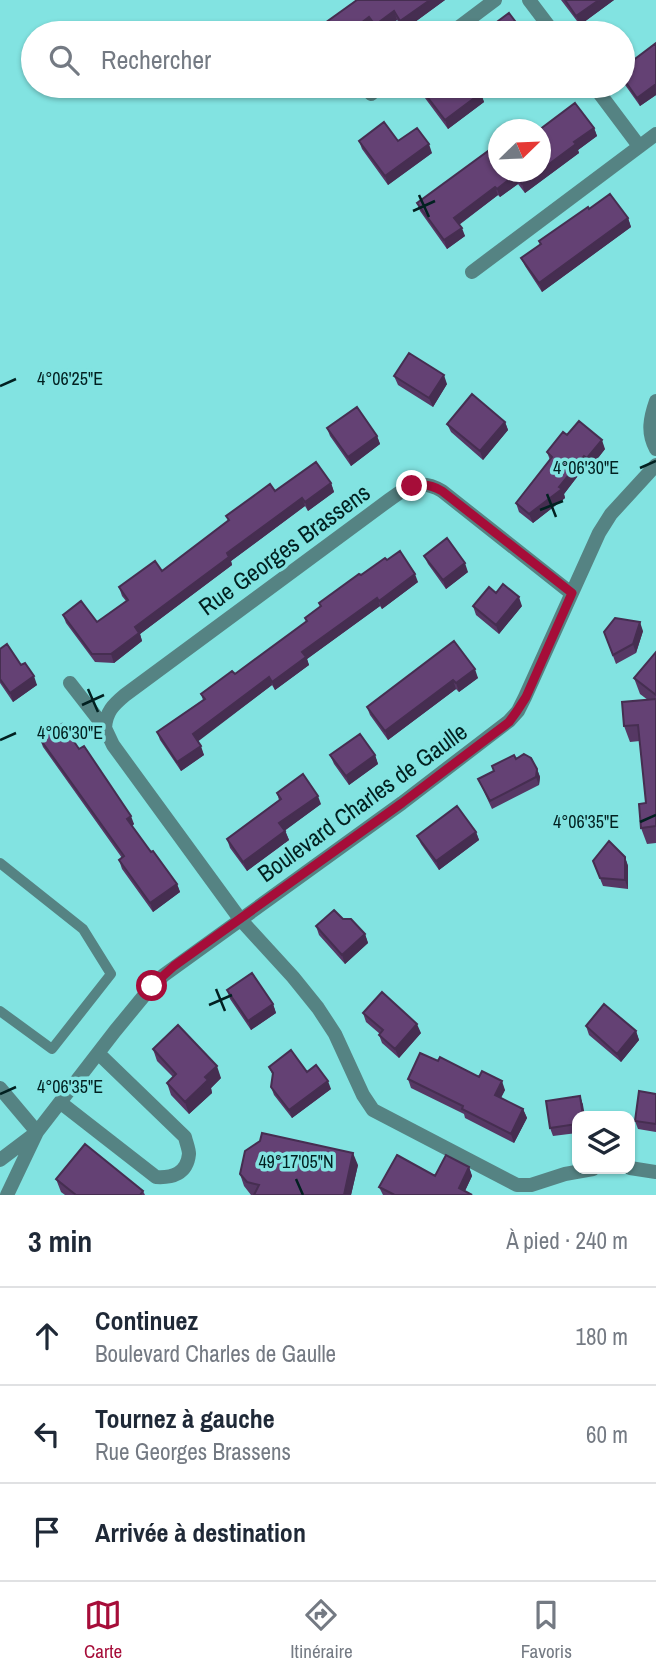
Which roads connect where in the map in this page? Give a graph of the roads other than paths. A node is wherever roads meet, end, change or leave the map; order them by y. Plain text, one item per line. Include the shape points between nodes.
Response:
1 (495, 0) edge
2 (529, 0) edge
3 (467, 21) edge
4 (545, 21) edge
5 (606, 98) edge
6 (651, 141) edge
7 (472, 272) dead end
8 (656, 401) edge
9 (656, 449) edge
10 (656, 465) edge
11 (572, 593) junction
12 (70, 682) dead end
13 (106, 728) junction
14 (0, 863) edge
15 (240, 919) junction
16 (0, 1011) edge
17 (98, 1053) junction
18 (0, 1088) edge
19 (61, 1103) junction
20 (37, 1132) junction
21 (0, 1160) edge
22 (635, 1169) edge
23 (656, 1172) edge
24 (572, 1173) edge
25 (7, 1195) edge

1 - 3 street
2 - 4 street
5 - 6 street
6 - 7 street
8 - 9 street via 650,421
10 - 11 street, Boulevard Charles de Gaulle via 611,514
11 - 13 street, Rue Georges Brassens via 442,491 424,484 412,486 125,695 110,709
11 - 15 street, Boulevard Charles de Gaulle via 526,697 509,722
12 - 13 street
13 - 15 street
14 - 16 lane via 83,929 110,974 52,1049
15 - 17 street, Boulevard Charles de Gaulle via 152,986
15 - 24 street via 318,1008 369,1105 380,1115 517,1185
17 - 19 street, Boulevard Charles de Gaulle
17 - 19 street via 185,1137 189,1153 184,1168 170,1178 156,1177
18 - 20 street
19 - 20 street, Boulevard Charles de Gaulle
20 - 21 street, Boulevard Charles de Gaulle
20 - 25 street, Boulevard Charles de Gaulle
22 - 23 street

